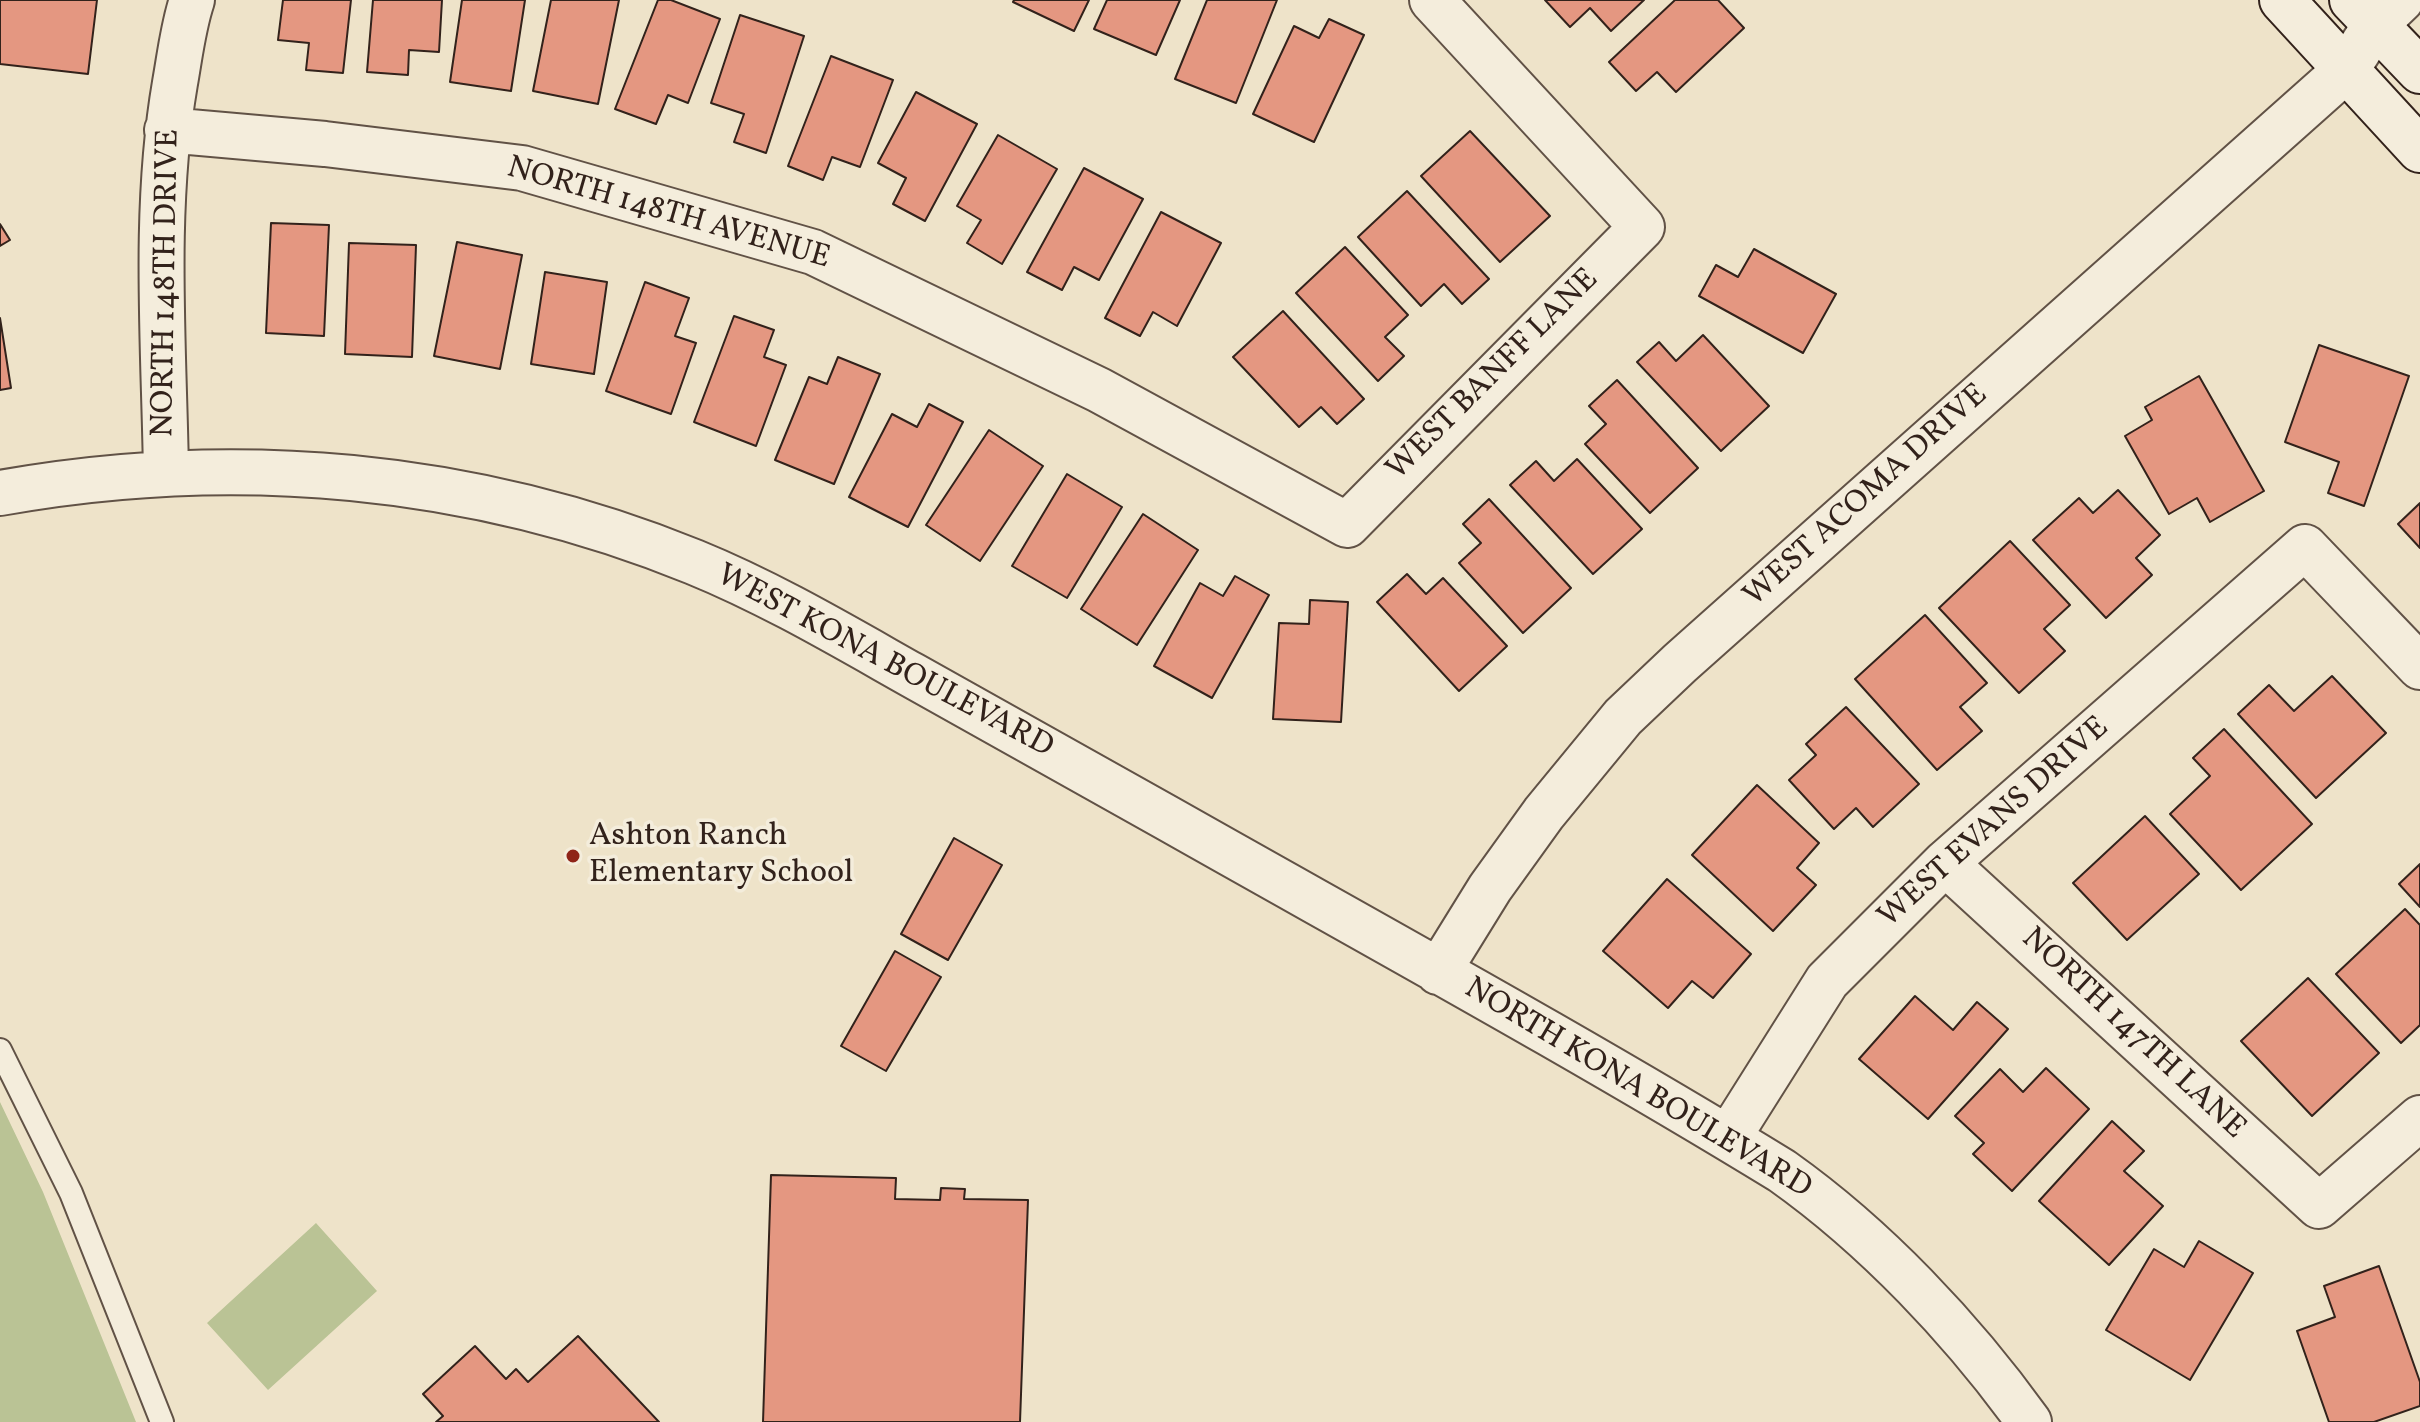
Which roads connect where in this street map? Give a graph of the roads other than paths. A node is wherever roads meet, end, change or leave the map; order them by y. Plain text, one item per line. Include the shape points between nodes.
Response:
1 (192, 0) edge
2 (1432, 0) edge
3 (2282, 0) edge
4 (2376, 8) edge
5 (2415, 57) edge
6 (2347, 69) junction
7 (167, 130) junction
8 (2420, 150) edge
9 (166, 473) junction
10 (0, 493) edge
11 (1347, 525) joint
12 (2420, 667) edge
13 (1945, 863) junction
14 (1438, 972) junction
15 (0, 1050) edge
16 (2420, 1118) edge
17 (1728, 1138) junction
18 (162, 1422) edge
19 (2029, 1422) edge

1 - 7 street, NORTH 148TH DRIVE
2 - 11 street, WEST BANFF LANE via 1642,227
3 - 6 street
4 - 5 street
4 - 6 street, WEST ACOMA DRIVE
5 - 6 street, WEST ACOMA DRIVE
6 - 8 street
6 - 14 street, WEST ACOMA DRIVE via 1623,717 1516,849
7 - 9 street, NORTH 148TH DRIVE via 162,226
7 - 11 street, NORTH 148TH AVENUE via 522,168 813,252 1099,390
9 - 10 street, WEST KONA BOULEVARD
9 - 14 street, WEST KONA BOULEVARD via 288,471 425,486 570,519 684,558 783,603
12 - 13 street, WEST EVANS DRIVE via 2305,547
13 - 16 street, NORTH 147TH LANE via 2319,1206
13 - 17 street, WEST EVANS DRIVE via 1827,981
14 - 17 street, NORTH KONA BOULEVARD
15 - 18 lane via 71,1193
17 - 19 street, NORTH KONA BOULEVARD via 1812,1192 1864,1237 1970,1348

